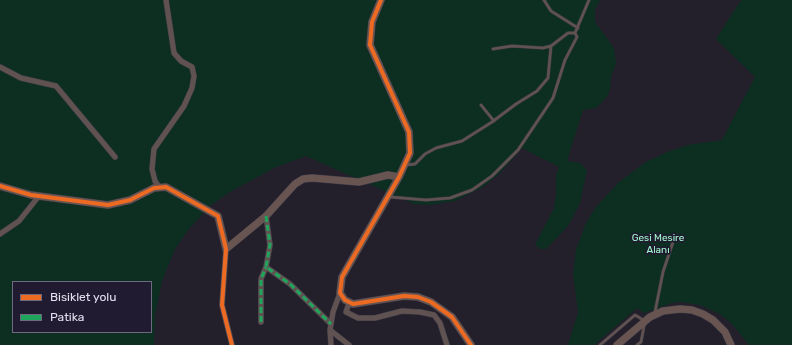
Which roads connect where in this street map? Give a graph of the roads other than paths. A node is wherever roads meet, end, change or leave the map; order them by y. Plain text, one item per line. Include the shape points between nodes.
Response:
1 (166, 0) edge
2 (381, 0) edge
3 (544, 0) edge
4 (589, 0) edge
5 (578, 28) junction
6 (575, 33) junction
7 (551, 46) junction
8 (493, 49) dead end
9 (0, 67) edge
10 (481, 105) dead end
11 (494, 121) junction
12 (115, 157) dead end
13 (406, 165) junction
14 (400, 177) junction
15 (0, 186) edge
16 (159, 187) junction
17 (40, 196) junction
18 (387, 196) junction
19 (266, 216) junction
20 (0, 234) edge
21 (675, 236) dead end
22 (226, 249) junction
23 (266, 267) junction
24 (340, 293) junction
25 (349, 303) junction
26 (655, 315) junction
27 (645, 321) junction
28 (261, 322) dead end
29 (331, 324) junction
30 (330, 330) junction
31 (232, 345) edge
32 (331, 345) edge
33 (349, 345) edge
34 (447, 345) edge
35 (471, 345) edge
36 (600, 345) edge
37 (617, 345) edge
38 (637, 345) edge
39 (731, 345) edge

1 - 16 street via 174,53 181,61 192,67 194,76 184,106 154,149 152,170
2 - 13 street via 372,22 370,45 409,132 410,153
3 - 5 lane via 551,11
4 - 5 lane
5 - 6 lane
6 - 7 lane via 568,33
6 - 18 lane via 576,40 565,60 553,98 518,150 492,176 472,190 450,198 426,200
7 - 8 lane via 512,46
7 - 11 lane via 550,74 545,84 538,92 516,104
9 - 12 street via 21,78 56,86
10 - 11 lane
11 - 13 lane via 462,141 436,148 425,154 416,164
13 - 14 street
14 - 18 street
14 - 19 street via 388,175 359,182 303,179 295,184
15 - 17 street
16 - 17 street via 130,200 108,205
16 - 22 street via 166,187 218,216
17 - 20 street via 19,221
18 - 24 street via 342,277
19 - 22 street
19 - 23 street via 270,245
21 - 26 lane via 663,272
22 - 31 street via 222,305
23 - 28 street via 261,280
23 - 29 street via 290,284
24 - 25 street
24 - 29 street
25 - 34 street via 346,312 358,318 375,318 402,311 434,315 440,322
25 - 35 street via 358,304 404,296 418,297 431,302 452,317
26 - 27 street
26 - 39 street via 680,308 703,314 725,332
27 - 36 lane via 634,315
27 - 37 street
27 - 38 lane via 641,342
29 - 30 street
30 - 32 street
30 - 33 street

